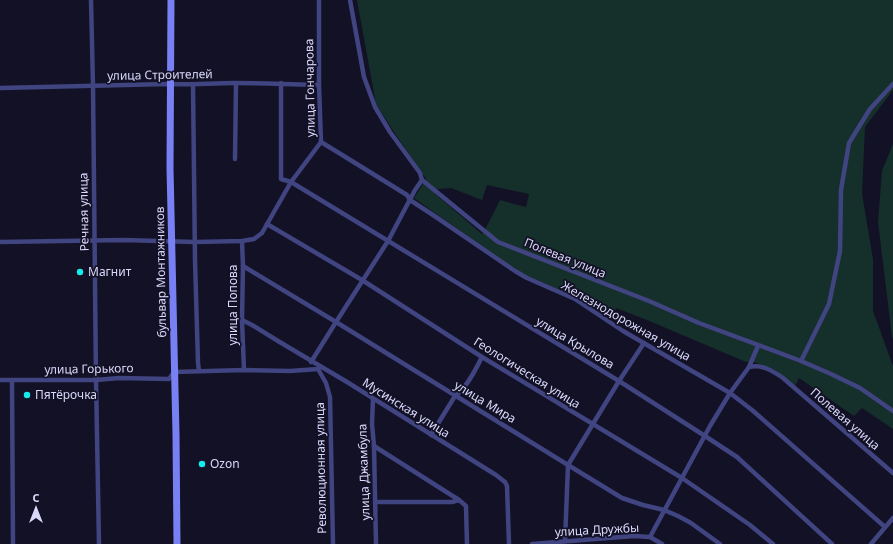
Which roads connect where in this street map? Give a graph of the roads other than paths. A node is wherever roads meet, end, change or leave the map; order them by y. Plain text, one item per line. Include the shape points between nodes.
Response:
1 (91, 0) edge
2 (171, 0) edge
3 (319, 0) edge
4 (350, 0) edge
5 (236, 83) junction
6 (281, 83) junction
7 (171, 84) junction
8 (193, 84) junction
9 (893, 84) edge
10 (320, 85) junction
11 (93, 86) junction
12 (0, 88) edge
13 (321, 142) junction
14 (235, 159) dead end
15 (422, 180) junction
16 (292, 182) junction
17 (410, 200) junction
18 (267, 224) junction
19 (94, 240) junction
20 (242, 241) junction
21 (388, 241) junction
22 (0, 242) edge
23 (172, 242) junction
24 (195, 242) junction
25 (243, 266) junction
26 (362, 280) junction
27 (242, 320) junction
28 (336, 322) junction
29 (644, 343) junction
30 (758, 346) junction
31 (482, 357) junction
32 (801, 361) junction
33 (312, 362) junction
34 (749, 367) junction
35 (319, 368) junction
36 (244, 370) junction
37 (199, 371) junction
38 (174, 372) junction
39 (0, 380) edge
40 (12, 380) junction
41 (96, 380) junction
42 (619, 381) junction
43 (730, 393) junction
44 (455, 396) junction
45 (373, 399) junction
46 (893, 411) edge
47 (592, 424) junction
48 (431, 435) junction
49 (705, 436) junction
50 (374, 446) junction
51 (568, 465) junction
52 (893, 473) edge
53 (682, 478) junction
54 (459, 500) junction
55 (375, 502) junction
56 (664, 510) junction
57 (893, 518) edge
58 (885, 527) junction
59 (650, 537) junction
60 (566, 541) junction
61 (594, 541) edge
62 (13, 544) edge
63 (99, 544) edge
64 (177, 544) edge
65 (333, 544) edge
66 (376, 544) edge
67 (467, 544) edge
68 (509, 544) edge
69 (532, 544) edge
70 (662, 544) edge
71 (720, 544) edge
72 (773, 544) edge
73 (832, 544) edge
74 (871, 544) edge

1 - 11 street, Речная улица
2 - 7 street, бульвар Монтажников
3 - 10 street, улица Гончарова
4 - 15 street, Полевая улица via 364,77 375,107 420,173
5 - 6 street, улица Строителей
5 - 8 street, улица Строителей
5 - 14 street
6 - 10 street, улица Строителей
6 - 16 street, улица Крылова via 281,178
7 - 8 street, улица Строителей
7 - 11 street, улица Строителей
7 - 23 street, бульвар Монтажников
8 - 24 street
9 - 32 street via 870,109 849,143 841,190 840,251 829,304
10 - 13 street, улица Гончарова
11 - 12 street, улица Строителей
11 - 19 street, Речная улица
13 - 16 street, улица Гончарова
13 - 17 street, Железнодорожная улица via 406,195
15 - 17 street
15 - 30 street, Полевая улица via 498,242
16 - 18 street, улица Гончарова
16 - 21 street, улица Крылова
17 - 21 street
17 - 29 street, Железнодорожная улица via 515,271 575,299
18 - 20 street, улица Гончарова via 254,240
18 - 26 street, Геологическая улица
19 - 22 street, улица Гончарова
19 - 23 street, улица Гончарова
19 - 41 street, Речная улица
20 - 24 street, улица Гончарова
20 - 25 street, улица Попова
21 - 26 street
21 - 42 street, улица Крылова
23 - 24 street, улица Гончарова
23 - 38 street, бульвар Монтажников
24 - 37 street
25 - 27 street, улица Попова
25 - 28 street, улица Мира
26 - 28 street
26 - 31 street, Геологическая улица
27 - 33 street, Мусинская улица
27 - 36 street, улица Попова
28 - 33 street
28 - 44 street, улица Мира
29 - 42 street
29 - 43 street, Железнодорожная улица
30 - 32 street, Полевая улица
30 - 34 street
31 - 44 street via 460,393
31 - 47 street, Геологическая улица
32 - 46 street, Полевая улица via 846,380
33 - 35 street, Мусинская улица
34 - 43 street
34 - 52 street, Полевая улица via 761,367 776,373
35 - 36 street via 290,371
35 - 45 street, Мусинская улица
35 - 65 street, Революционная улица via 330,397
36 - 37 street
37 - 38 street
38 - 41 street, улица Горького via 169,379
38 - 64 street, бульвар Монтажников
39 - 40 street, улица Горького
40 - 41 street, улица Горького
40 - 62 street
41 - 63 street, Речная улица
42 - 47 street
42 - 49 street, улица Крылова
43 - 49 street
43 - 58 street, Железнодорожная улица
44 - 48 street
44 - 51 street, улица Мира
45 - 48 street, Мусинская улица
45 - 50 street, улица Джамбула
47 - 51 street
47 - 53 street, Геологическая улица
48 - 68 street, Мусинская улица via 505,482 508,492
49 - 53 street
49 - 73 street, улица Крылова via 737,457
50 - 54 street
50 - 55 street, улица Джамбула
51 - 56 street, улица Мира via 622,498
51 - 60 street
53 - 56 street
53 - 72 street, Геологическая улица
54 - 55 street
54 - 67 street via 466,506
55 - 66 street, улица Джамбула
56 - 59 street
56 - 71 street, улица Мира via 691,523
57 - 58 street
58 - 74 street
59 - 61 street, улица Дружбы via 634,536
59 - 70 street, улица Дружбы
60 - 61 street, улица Дружбы
60 - 69 street, улица Дружбы

